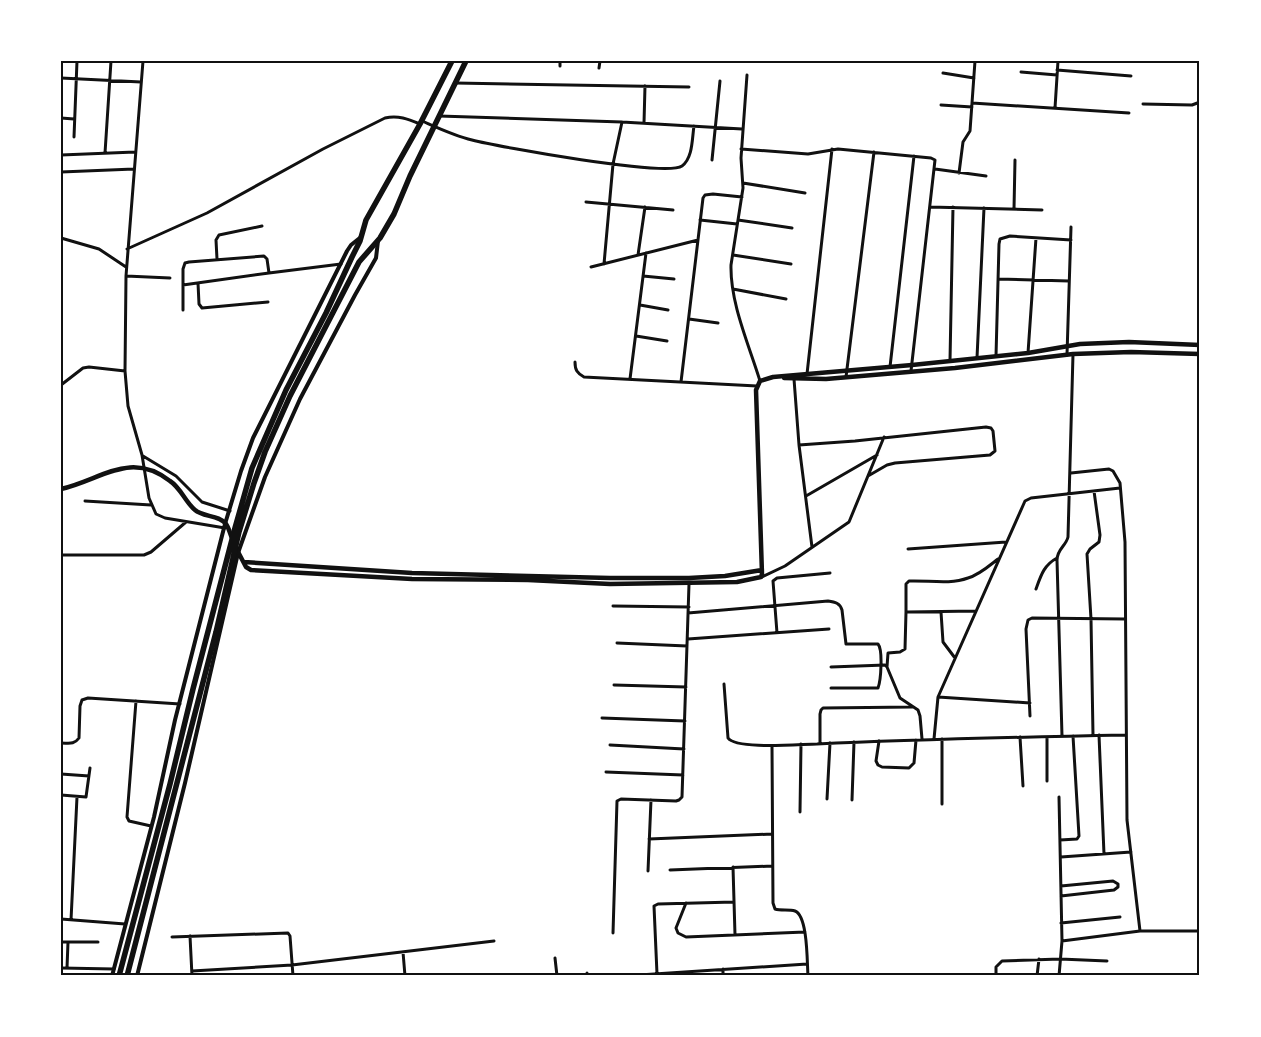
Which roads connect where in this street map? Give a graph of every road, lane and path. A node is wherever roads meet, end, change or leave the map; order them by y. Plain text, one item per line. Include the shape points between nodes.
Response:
1 (76, 61) edge
2 (111, 61) edge
3 (143, 61) edge
4 (452, 61) edge
5 (466, 61) edge
6 (560, 61) edge
7 (600, 61) edge
8 (975, 61) edge
9 (1058, 61) edge
10 (560, 66) dead end
11 (600, 68) dead end
12 (1057, 70) junction
13 (1021, 72) dead end
14 (943, 73) dead end
15 (748, 75) dead end
16 (1057, 75) junction
17 (1131, 76) dead end
18 (61, 78) edge
19 (974, 78) junction
20 (76, 79) junction
21 (110, 81) junction
22 (720, 81) dead end
23 (141, 82) junction
24 (455, 83) junction
25 (645, 86) junction
26 (689, 87) dead end
27 (1200, 102) edge
28 (1143, 104) dead end
29 (941, 105) dead end
30 (972, 105) junction
31 (1055, 108) junction
32 (1129, 113) dead end
33 (438, 116) junction
34 (61, 118) edge
35 (74, 119) junction
36 (622, 122) junction
37 (421, 123) junction
38 (644, 123) junction
39 (433, 126) junction
40 (694, 126) junction
41 (714, 128) junction
42 (742, 129) junction
43 (74, 137) dead end
44 (741, 149) junction
45 (832, 149) junction
46 (135, 152) junction
47 (874, 152) junction
48 (105, 153) junction
49 (61, 155) edge
50 (914, 156) junction
51 (712, 160) dead end
52 (1015, 160) dead end
53 (613, 164) junction
54 (134, 169) junction
55 (935, 169) junction
56 (61, 172) edge
57 (959, 172) junction
58 (986, 176) dead end
59 (743, 183) junction
60 (805, 193) dead end
61 (742, 198) junction
62 (586, 202) dead end
63 (610, 203) junction
64 (930, 206) junction
65 (644, 207) junction
66 (953, 207) junction
67 (984, 208) junction
68 (1014, 209) junction
69 (673, 210) dead end
70 (1042, 210) dead end
71 (700, 220) junction
72 (737, 222) junction
73 (262, 226) dead end
74 (1071, 227) dead end
75 (792, 228) dead end
76 (361, 237) junction
77 (61, 238) edge
78 (1036, 238) junction
79 (698, 240) junction
80 (1071, 240) junction
81 (378, 241) junction
82 (127, 249) junction
83 (646, 253) junction
84 (638, 255) junction
85 (733, 255) junction
86 (218, 259) junction
87 (341, 264) junction
88 (604, 264) junction
89 (791, 264) dead end
90 (126, 267) junction
91 (591, 267) dead end
92 (269, 272) junction
93 (126, 276) junction
94 (643, 276) junction
95 (170, 278) dead end
96 (674, 279) dead end
97 (998, 279) junction
98 (1033, 280) junction
99 (1069, 281) junction
100 (198, 283) junction
101 (183, 285) junction
102 (733, 289) junction
103 (786, 299) dead end
104 (268, 302) dead end
105 (640, 306) junction
106 (183, 310) dead end
107 (668, 310) dead end
108 (689, 319) junction
109 (718, 323) dead end
110 (636, 336) junction
111 (667, 341) dead end
112 (1200, 345) edge
113 (1067, 346) junction
114 (1028, 352) junction
115 (1066, 354) junction
116 (1073, 354) junction
117 (1200, 354) edge
118 (996, 356) junction
119 (978, 358) junction
120 (950, 361) junction
121 (575, 362) dead end
122 (912, 365) junction
123 (890, 367) junction
124 (125, 371) junction
125 (846, 371) junction
126 (911, 371) junction
127 (807, 374) junction
128 (773, 376) junction
129 (846, 377) junction
130 (630, 379) junction
131 (794, 379) junction
132 (681, 382) junction
133 (758, 383) junction
134 (61, 385) edge
135 (884, 438) junction
136 (799, 445) junction
137 (877, 454) junction
138 (142, 455) junction
139 (1071, 473) junction
140 (868, 476) junction
141 (1120, 488) junction
142 (61, 489) edge
143 (1094, 491) junction
144 (1069, 494) junction
145 (806, 496) junction
146 (85, 501) dead end
147 (151, 505) junction
148 (230, 511) junction
149 (186, 521) junction
150 (225, 526) junction
151 (1006, 542) junction
152 (812, 547) junction
153 (908, 549) dead end
154 (238, 553) junction
155 (61, 555) edge
156 (1057, 558) junction
157 (999, 559) junction
158 (244, 562) junction
159 (762, 570) junction
160 (830, 573) dead end
161 (761, 577) junction
162 (689, 584) junction
163 (1036, 589) dead end
164 (613, 606) dead end
165 (775, 606) junction
166 (689, 607) junction
167 (976, 611) junction
168 (906, 612) junction
169 (941, 612) junction
170 (688, 614) junction
171 (1059, 619) junction
172 (1091, 619) junction
173 (1125, 619) junction
174 (829, 629) dead end
175 (777, 633) junction
176 (688, 639) junction
177 (617, 643) dead end
178 (687, 646) junction
179 (955, 659) junction
180 (881, 665) junction
181 (831, 667) dead end
182 (887, 667) junction
183 (724, 684) dead end
184 (614, 685) dead end
185 (686, 687) junction
186 (831, 688) dead end
187 (938, 697) junction
188 (136, 701) junction
189 (180, 704) junction
190 (1030, 704) junction
191 (913, 707) junction
192 (1030, 716) dead end
193 (602, 718) dead end
194 (685, 721) junction
195 (1126, 734) junction
196 (1093, 735) junction
197 (1099, 735) junction
198 (1047, 736) junction
199 (1062, 736) junction
200 (1073, 736) junction
201 (1020, 737) junction
202 (922, 739) junction
203 (934, 739) junction
204 (942, 739) junction
205 (916, 740) junction
206 (879, 741) junction
207 (61, 742) edge
208 (854, 742) junction
209 (830, 743) junction
210 (801, 744) junction
211 (820, 744) junction
212 (610, 745) dead end
213 (772, 746) junction
214 (684, 749) junction
215 (90, 768) dead end
216 (606, 772) dead end
217 (61, 774) edge
218 (683, 775) junction
219 (89, 776) junction
220 (1048, 781) dead end
221 (1023, 786) dead end
222 (61, 795) edge
223 (77, 797) junction
224 (1059, 798) dead end
225 (827, 799) dead end
226 (651, 800) junction
227 (852, 800) dead end
228 (942, 804) dead end
229 (800, 812) dead end
230 (151, 826) junction
231 (772, 834) junction
232 (650, 839) junction
233 (1060, 840) junction
234 (1131, 852) junction
235 (1104, 854) junction
236 (1061, 857) junction
237 (772, 866) junction
238 (733, 868) junction
239 (670, 870) dead end
240 (648, 871) dead end
241 (1061, 886) junction
242 (1061, 896) junction
243 (734, 902) junction
244 (686, 903) junction
245 (1120, 917) dead end
246 (61, 920) edge
247 (71, 920) junction
248 (1061, 923) junction
249 (125, 924) junction
250 (1140, 931) junction
251 (1200, 931) edge
252 (805, 932) junction
253 (613, 933) dead end
254 (736, 935) junction
255 (190, 936) junction
256 (172, 937) dead end
257 (494, 941) dead end
258 (1062, 941) junction
259 (61, 942) edge
260 (68, 942) junction
261 (98, 942) dead end
262 (403, 952) junction
263 (555, 958) dead end
264 (1039, 959) junction
265 (1060, 959) junction
266 (1107, 961) dead end
267 (292, 964) junction
268 (807, 964) junction
269 (61, 968) edge
270 (67, 968) junction
271 (114, 969) junction
272 (723, 969) junction
273 (192, 971) junction
274 (657, 974) junction
275 (638, 975) edge
276 (112, 976) edge
277 (119, 976) edge
278 (127, 976) edge
279 (137, 976) edge
280 (192, 976) edge
281 (293, 976) edge
282 (405, 976) edge
283 (557, 976) edge
284 (624, 976) edge
285 (723, 976) edge
286 (808, 976) edge
287 (996, 976) edge
288 (1037, 976) edge
289 (1059, 976) edge

1 - 20 street
2 - 21 street
3 - 23 street
4 - 37 highway
5 - 24 highway
6 - 10 street
7 - 11 street
8 - 19 street
9 - 12 street
12 - 16 street
12 - 17 street
13 - 16 street
14 - 19 street
15 - 42 street
16 - 31 street
18 - 20 street
19 - 30 street
20 - 21 street
20 - 35 street
21 - 23 street
21 - 48 street
22 - 41 street
23 - 46 street
24 - 25 street
24 - 33 highway
25 - 26 street
25 - 38 street
27 - 28 street via 1192,105
29 - 30 street
30 - 31 street
30 - 57 street via 970,131 964,142
31 - 32 street
33 - 36 street
33 - 39 highway
34 - 35 street
35 - 43 street
36 - 38 street
36 - 53 street
37 - 39 street
37 - 76 highway via 366,220
37 - 82 street via 392,116 385,118 207,213
38 - 40 street
39 - 53 street via 470,140
39 - 81 highway via 394,214
40 - 41 street
40 - 53 street via 688,160 683,166 666,169
41 - 42 street
41 - 51 street
42 - 44 street
44 - 45 street via 808,154
44 - 59 street
45 - 47 street
45 - 127 street
46 - 48 street
46 - 54 street
47 - 50 street
47 - 125 street
48 - 49 street
50 - 55 street via 933,159
50 - 123 street
52 - 68 street
53 - 63 street
54 - 56 street
54 - 82 street
55 - 57 street
55 - 64 street
57 - 58 street
59 - 60 street
59 - 61 street
61 - 71 street via 704,195
61 - 72 street
62 - 63 street
63 - 65 street
63 - 88 street
64 - 66 street
64 - 122 street
65 - 69 street
65 - 84 street
66 - 67 street
66 - 120 street
67 - 68 street
67 - 119 street
68 - 70 street
71 - 72 street
71 - 79 street
72 - 75 street
72 - 85 street
73 - 86 street via 219,235 216,240
74 - 80 street
76 - 87 street via 351,245
76 - 277 highway via 286,390 252,468
77 - 90 street via 99,250
78 - 80 street
78 - 97 street via 1010,236 1000,239
78 - 98 street
79 - 83 street
79 - 108 street
80 - 99 street
81 - 154 street via 376,258 296,408 265,477
81 - 278 highway via 359,262 290,396 254,483
82 - 90 street
83 - 84 street
83 - 94 street
84 - 88 street
85 - 89 street
85 - 102 street
86 - 92 street via 264,256
86 - 101 street via 185,264
87 - 92 street
87 - 148 street via 253,438
88 - 91 street
90 - 93 street
92 - 100 street
93 - 95 street
93 - 124 street
94 - 96 street
94 - 105 street
97 - 98 street
97 - 118 street
98 - 99 street
98 - 114 street
99 - 113 street
100 - 101 street
100 - 104 street via 202,308
101 - 106 street
102 - 103 street
102 - 133 street
105 - 107 street
105 - 110 street
108 - 109 street
108 - 132 street
110 - 111 street
110 - 130 street
112 - 113 main road via 1129,342
113 - 114 main road
113 - 115 street
114 - 118 main road
115 - 116 main road
115 - 126 main road
116 - 117 main road
116 - 139 street
118 - 119 main road
119 - 120 main road
120 - 122 main road
121 - 130 street via 578,374 584,377
122 - 123 main road
122 - 126 street
123 - 125 main road
124 - 134 street via 83,368
124 - 138 street via 129,412
125 - 127 main road
125 - 129 street
126 - 129 main road
127 - 128 main road
128 - 131 main road
128 - 133 main road
129 - 131 main road
130 - 132 street
131 - 136 street
132 - 133 street
133 - 159 main road
135 - 136 street
135 - 137 street
135 - 140 street via 989,427 993,431 995,451 990,455 895,463
136 - 145 street
137 - 140 street
137 - 145 street
138 - 147 street
138 - 148 street via 176,476 202,502
139 - 141 street via 1109,469 1117,476
139 - 144 street
140 - 152 street via 848,522
141 - 143 street
141 - 173 street via 1125,542
142 - 150 main road via 116,469 144,468 170,480 197,512 219,519
143 - 144 street
143 - 172 street via 1100,535 1099,542 1087,554
144 - 151 street via 1025,501
144 - 156 street via 1068,537
145 - 152 street
146 - 147 street
147 - 149 street via 156,514
148 - 150 street
149 - 150 street
149 - 155 street via 144,555
150 - 154 main road
150 - 189 street
151 - 153 street
151 - 157 street
152 - 161 street via 785,566
154 - 158 main road
154 - 279 street
156 - 163 street via 1044,568
156 - 171 street
157 - 167 street
157 - 168 street via 981,572 958,581 908,582 905,588
158 - 159 main road via 412,573 610,578 689,578
158 - 162 main road via 251,570 412,579
159 - 161 main road
160 - 165 street via 773,581
161 - 162 main road via 737,582
162 - 166 street
164 - 166 street
165 - 170 street
165 - 175 street
165 - 180 street via 835,602 842,610 846,644 878,644
166 - 170 street
167 - 169 street
167 - 179 street
168 - 169 street
168 - 182 street via 905,649 888,653
169 - 179 street via 943,642
170 - 176 street
171 - 172 street
171 - 190 street via 1028,620
171 - 199 street
172 - 173 street
172 - 196 street
173 - 195 street
174 - 175 street
175 - 176 street
176 - 178 street
177 - 178 street
178 - 185 street
179 - 187 street
180 - 181 street
180 - 182 street
180 - 186 street via 878,688
182 - 191 street via 900,698
183 - 213 street via 730,741
184 - 185 street
185 - 194 street
187 - 190 street
187 - 203 street
188 - 189 street
188 - 207 street via 82,700 79,738 72,743
188 - 230 street via 128,817 133,823
189 - 230 street
190 - 192 street
191 - 202 street via 920,716
191 - 211 street via 823,708 820,710
193 - 194 street
194 - 214 street
195 - 197 street
195 - 234 street via 1127,820
196 - 197 street
196 - 200 street
197 - 235 street
198 - 199 street
198 - 201 street
198 - 220 street
199 - 200 street
200 - 233 street via 1079,836
201 - 204 street
201 - 221 street
202 - 203 street
202 - 205 street
203 - 204 street
204 - 228 street
205 - 206 street
205 - 206 street via 914,763 910,768 878,765
206 - 208 street
208 - 209 street
208 - 227 street
209 - 211 street
209 - 225 street
210 - 211 street
210 - 213 street
210 - 229 street
212 - 214 street
213 - 231 street
214 - 218 street
215 - 219 street
216 - 218 street
217 - 219 street
218 - 226 street via 679,800
219 - 223 street via 87,796
222 - 223 street
223 - 247 street
224 - 233 street
226 - 232 street
226 - 253 street via 617,800
230 - 249 street
231 - 232 street
231 - 237 street
232 - 240 street
233 - 236 street
234 - 235 street
234 - 250 street
235 - 236 street
236 - 241 street
237 - 238 street
237 - 252 street via 773,907 798,913
238 - 239 street
238 - 243 street
241 - 242 street
241 - 242 street via 1113,881 1118,884 1114,890
242 - 248 street
243 - 244 street
243 - 254 street
244 - 254 street via 676,928 678,933 690,938
244 - 274 street via 654,906
245 - 248 street
246 - 247 street
247 - 249 street
248 - 258 street
249 - 271 street
250 - 251 street
250 - 258 street
252 - 254 street
252 - 268 street
255 - 256 street
255 - 267 street via 288,933
255 - 273 street
257 - 262 street
258 - 265 street
259 - 260 street
260 - 261 street
260 - 270 street
262 - 267 street
262 - 282 street
263 - 283 street
264 - 265 street
264 - 287 street via 1002,960 996,967
264 - 288 street
265 - 266 street
265 - 289 street
267 - 273 street
267 - 281 street
268 - 272 street
268 - 286 street
269 - 270 street
270 - 271 street
271 - 276 street
272 - 274 street
272 - 285 street
273 - 280 street
274 - 275 street
275 - 284 street

